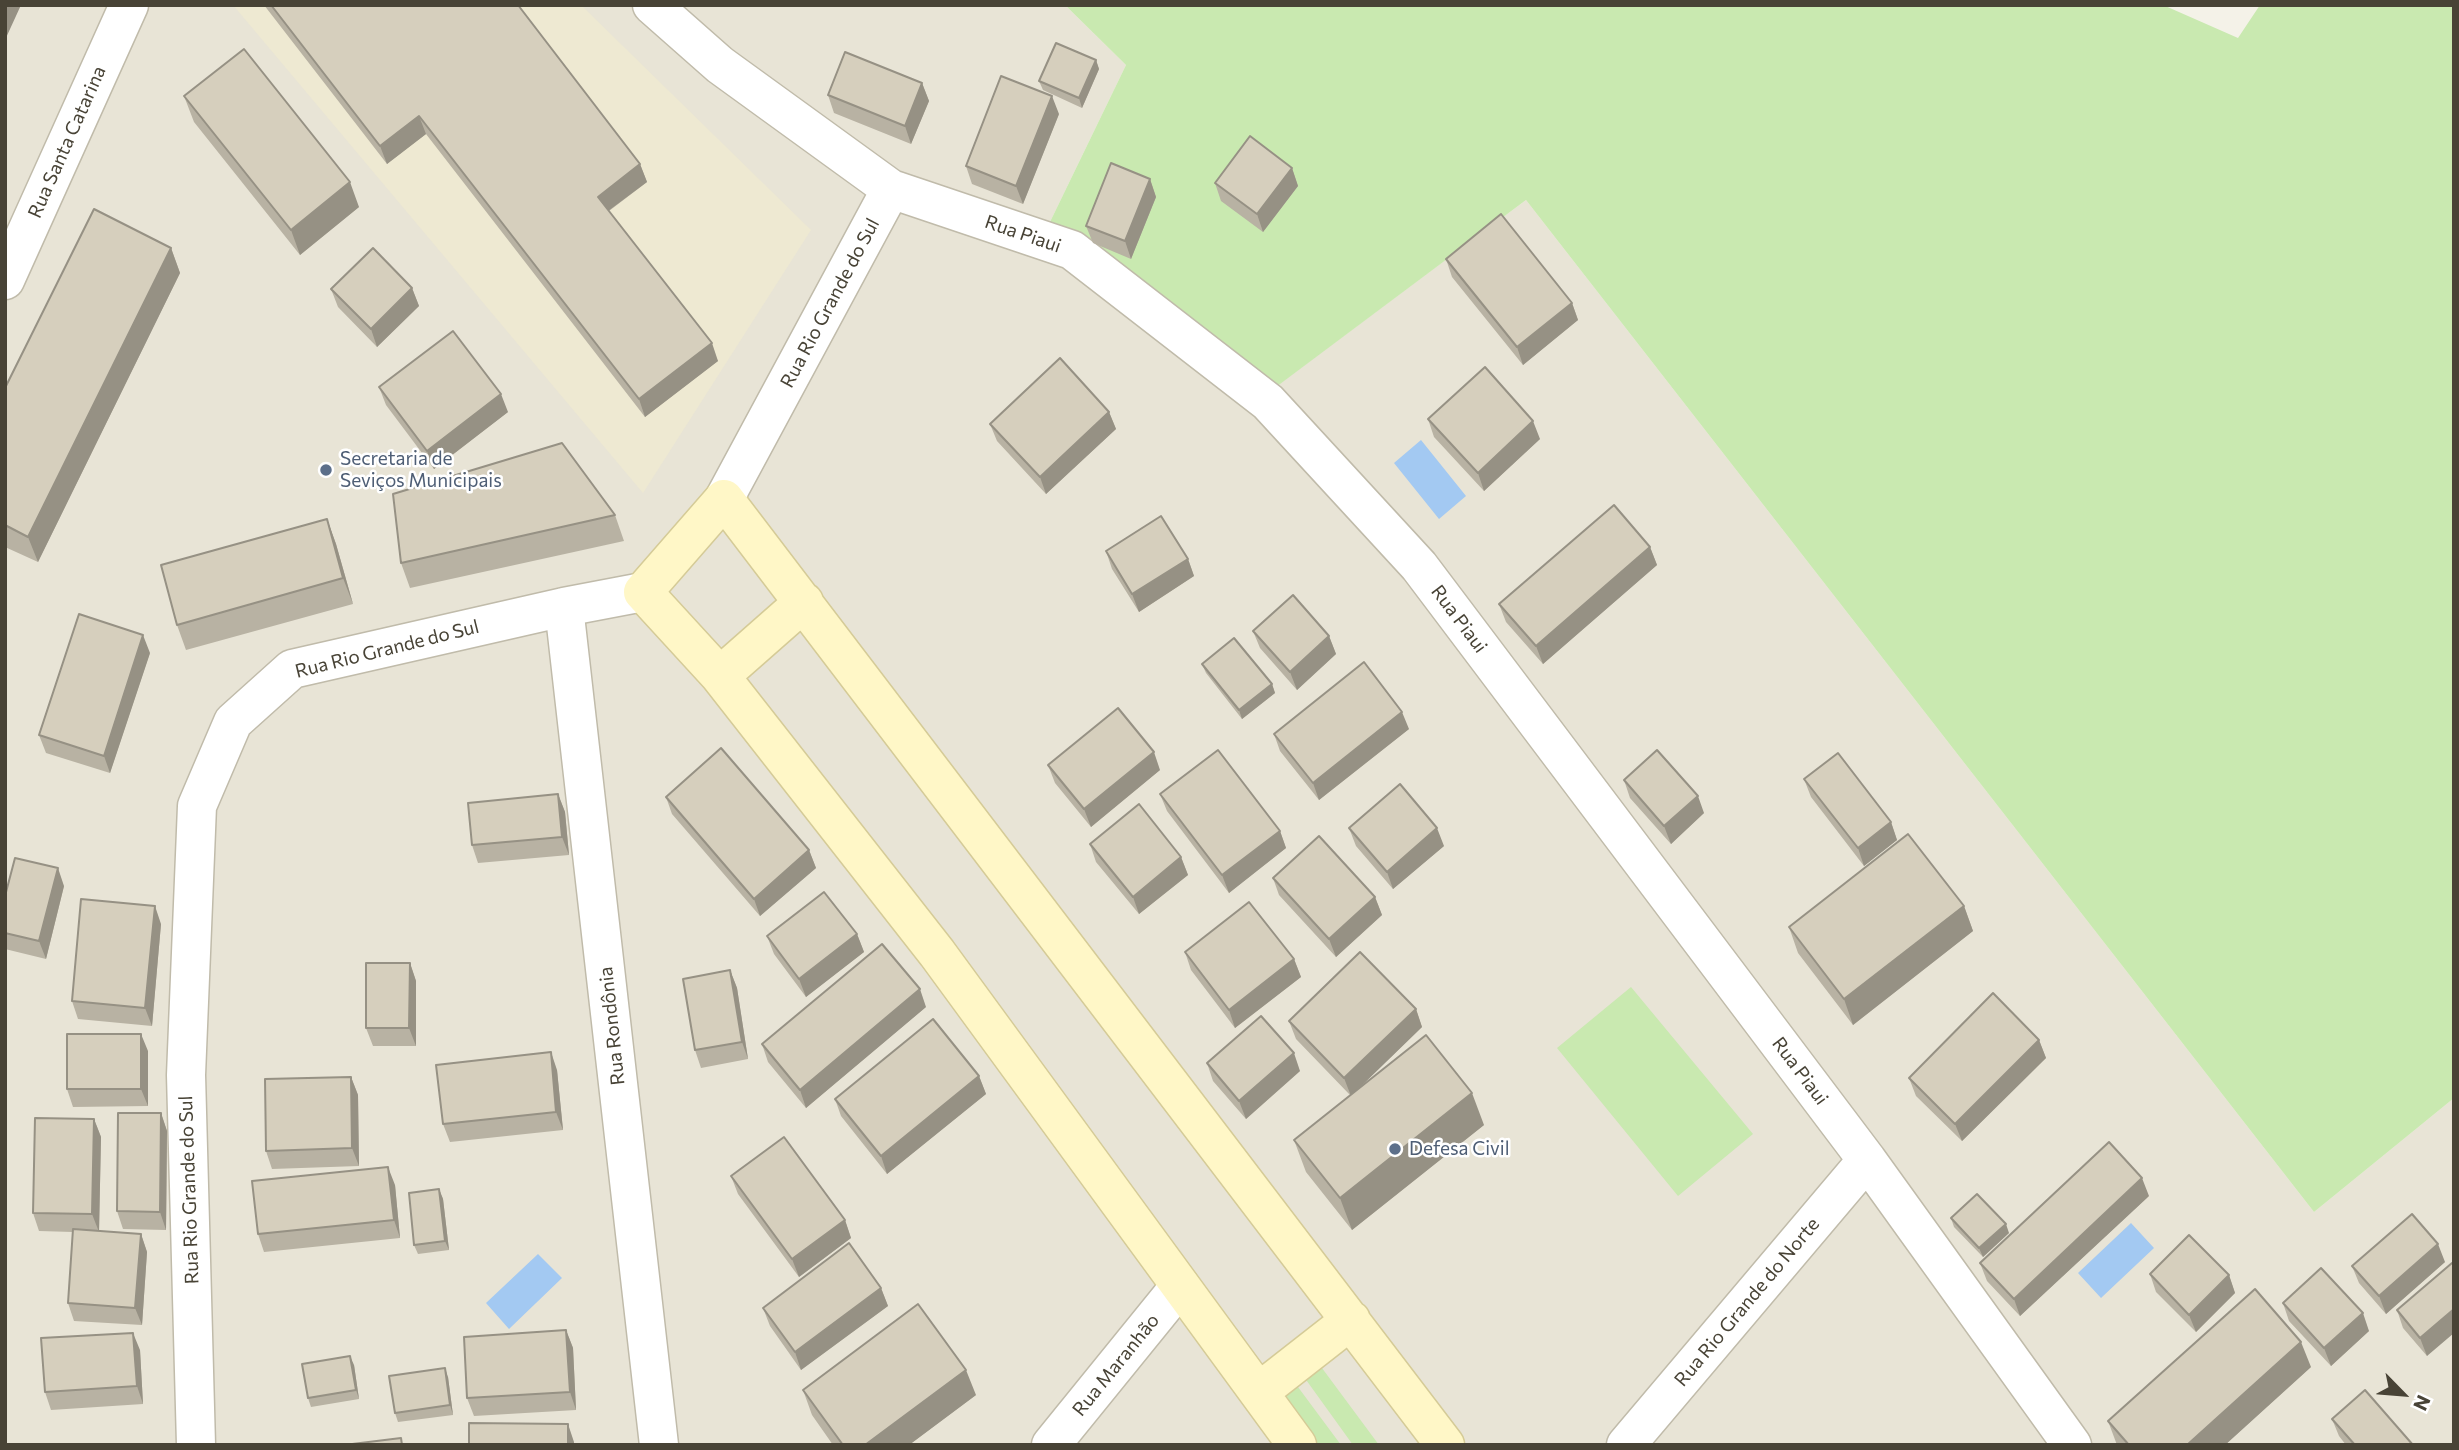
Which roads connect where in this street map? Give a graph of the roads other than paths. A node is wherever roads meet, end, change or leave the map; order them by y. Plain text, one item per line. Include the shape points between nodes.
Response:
1 (129, 5) edge
2 (652, 5) edge
3 (891, 189) junction
4 (5, 280) edge
5 (724, 499) junction
6 (643, 592) junction
7 (804, 602) junction
8 (564, 607) junction
9 (720, 676) junction
10 (1867, 1160) junction
11 (1180, 1286) junction
12 (1351, 1320) junction
13 (1259, 1392) junction
14 (196, 1445) edge
15 (659, 1445) edge
16 (1051, 1445) edge
17 (1297, 1445) edge
18 (1445, 1445) edge
19 (1626, 1445) edge
20 (2072, 1445) edge

1 - 4 street, Rua Santa Catarina
2 - 3 street, Rua Piaui via 720,65
3 - 5 street, Rua Rio Grande do Sul
3 - 10 street, Rua Piaui via 1072,250 1268,402 1419,566
5 - 6 street, Rua Rio Grande do Sul
5 - 7 street
6 - 8 street, Rua Rio Grande do Sul
6 - 9 street
7 - 9 street
7 - 12 street
8 - 14 street, Rua Rio Grande do Sul via 292,669 233,722 197,806 186,1075
8 - 15 street, Rua Rondônia
9 - 11 street via 937,954
10 - 19 street, Rua Rio Grande do Norte
10 - 20 street, Rua Piaui
11 - 13 street
11 - 16 street, Rua Maranhão
12 - 13 street
12 - 18 street
13 - 17 street

